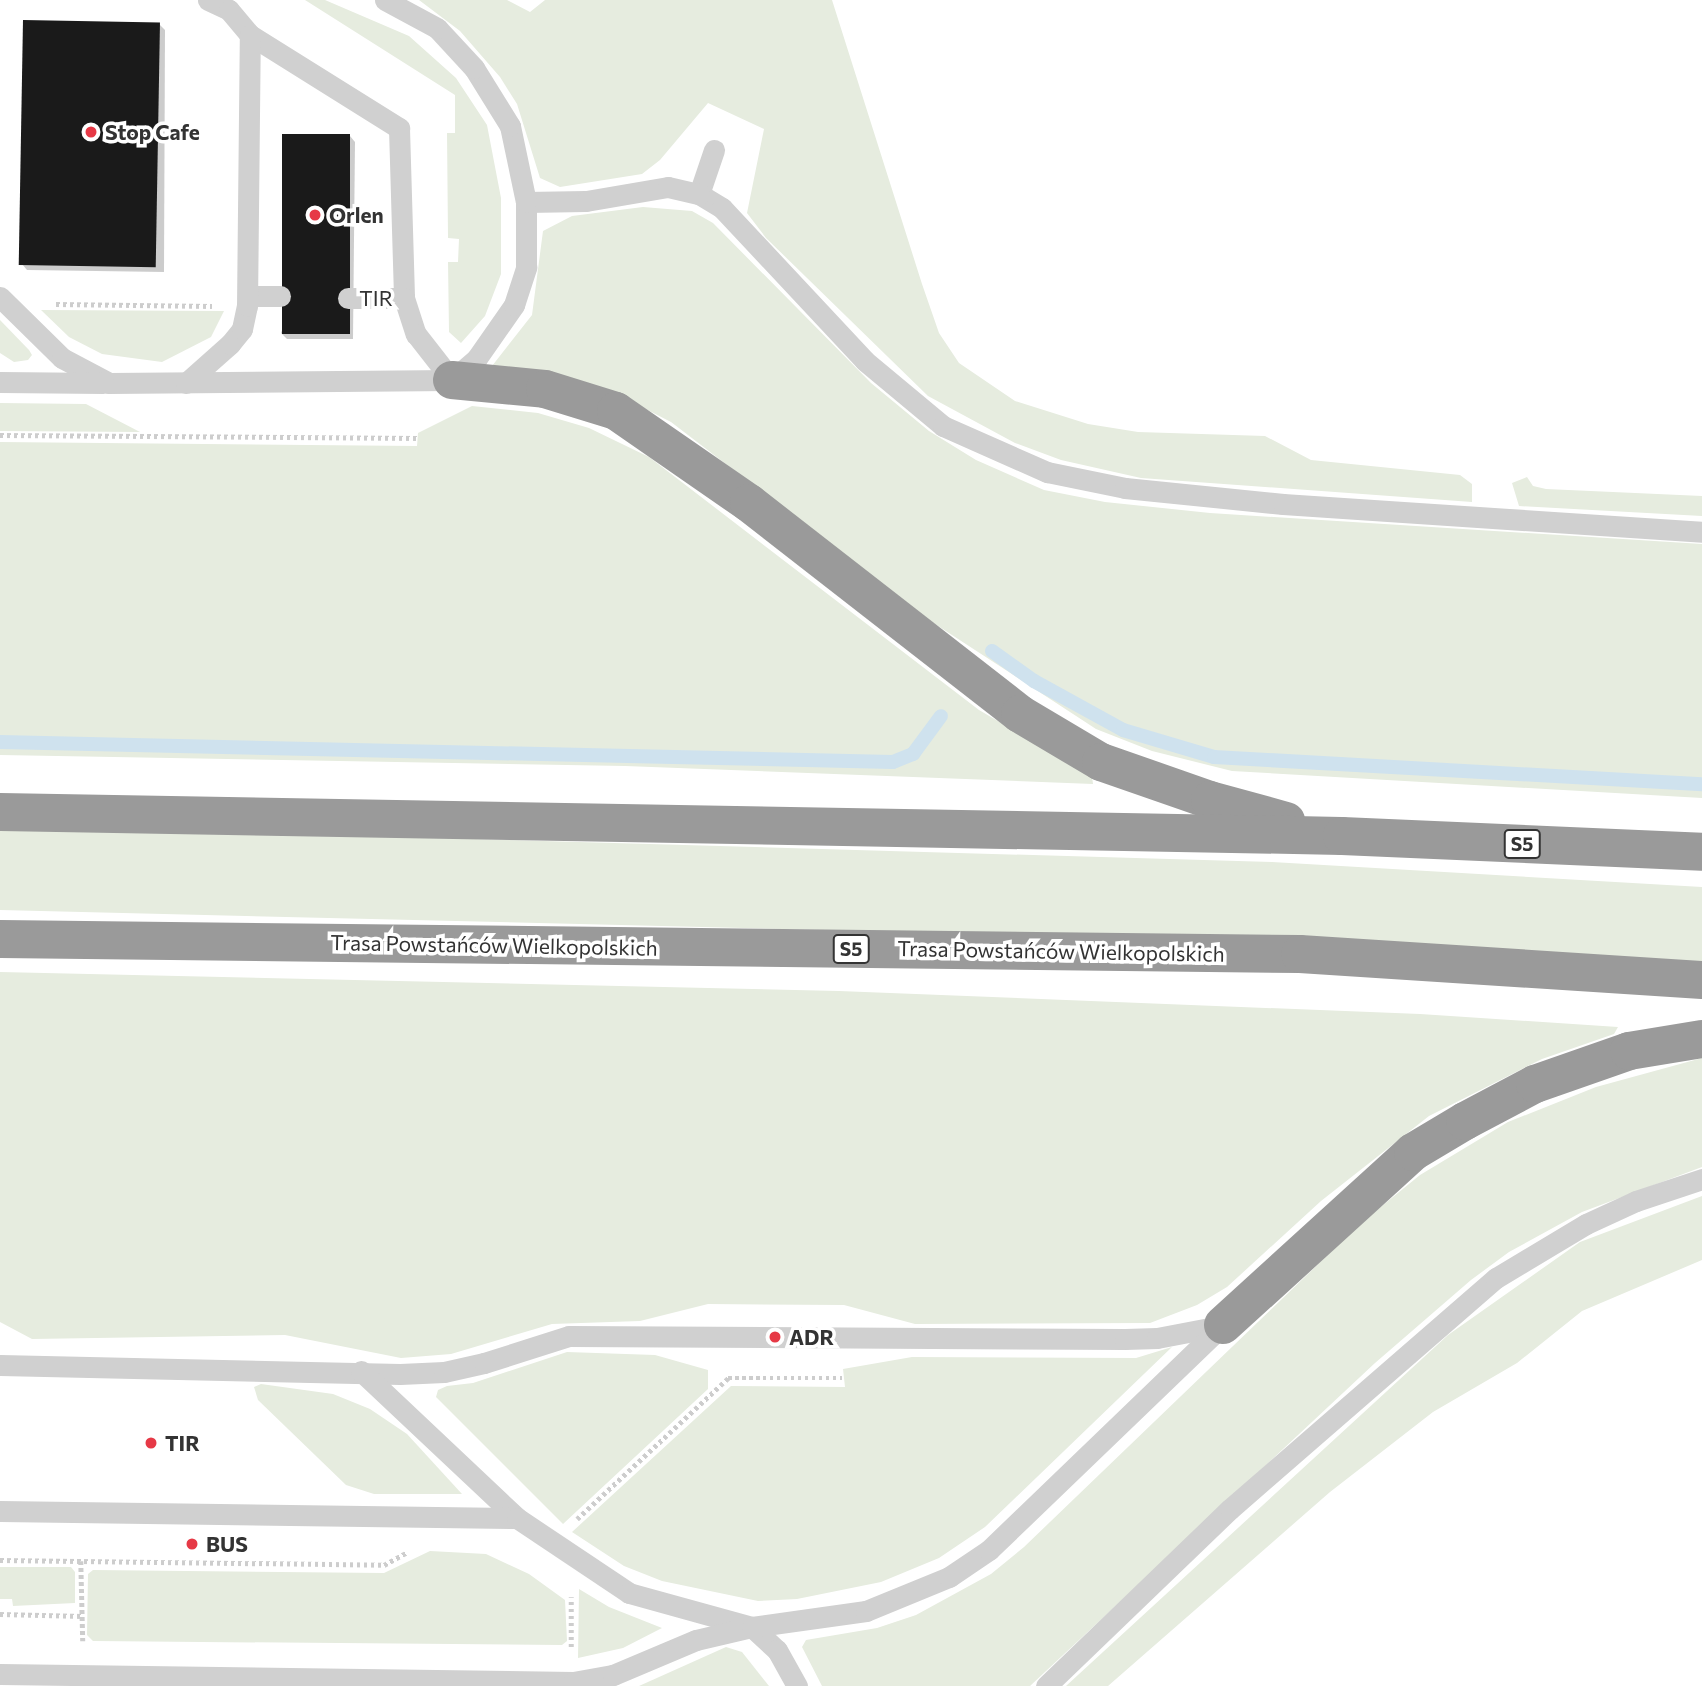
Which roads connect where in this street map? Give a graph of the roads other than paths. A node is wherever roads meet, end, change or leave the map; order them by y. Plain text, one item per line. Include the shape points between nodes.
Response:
1 (208, 0) edge
2 (385, 0) edge
3 (250, 35) junction
4 (714, 150) dead end
5 (699, 194) junction
6 (526, 202) junction
7 (280, 296) dead end
8 (0, 297) edge
9 (348, 298) dead end
10 (404, 298) junction
11 (248, 301) junction
12 (452, 380) junction
13 (0, 382) edge
14 (109, 383) junction
15 (186, 383) junction
16 (1702, 532) edge
17 (0, 812) edge
18 (1342, 836) junction
19 (1702, 852) edge
20 (0, 939) edge
21 (1702, 980) edge
22 (1702, 1039) edge
23 (1702, 1179) edge
24 (1223, 1325) junction
25 (0, 1366) edge
26 (361, 1371) junction
27 (0, 1511) edge
28 (517, 1518) junction
29 (752, 1627) junction
30 (0, 1674) edge
31 (113, 1681) edge
32 (224, 1682) edge
33 (797, 1686) edge
34 (1046, 1686) edge

1 - 3 lane via 229,10
2 - 6 lane via 437,28 474,68 510,126
3 - 10 lane via 399,128
3 - 11 lane
4 - 5 lane
5 - 6 lane via 667,187 586,201
5 - 16 lane via 722,208 865,361 943,426 1047,472 1125,488 1283,504
6 - 12 lane via 526,267 514,305 477,358
7 - 11 lane
8 - 14 lane via 62,358
9 - 10 lane, TIR
10 - 12 lane via 416,334
11 - 15 lane via 242,329
12 - 15 lane
12 - 18 highway via 545,389 616,411 749,503 1020,714 1101,762 1210,800
13 - 14 lane
14 - 15 lane
17 - 18 highway, S5
18 - 19 highway, S5
20 - 21 highway, Trasa Powstańców Wielkopolskich / S5 via 1300,954
22 - 24 highway via 1618,1055 1535,1084 1413,1152
23 - 34 lane via 1586,1224 1496,1278 1230,1510
24 - 26 lane via 1146,1338 569,1336 444,1372
24 - 29 lane via 1020,1522 949,1577 866,1611
25 - 26 lane
26 - 28 lane
27 - 28 lane
28 - 29 lane via 629,1593
29 - 32 lane via 696,1640 614,1675 573,1682
29 - 33 lane via 777,1650
30 - 31 lane
31 - 32 lane

